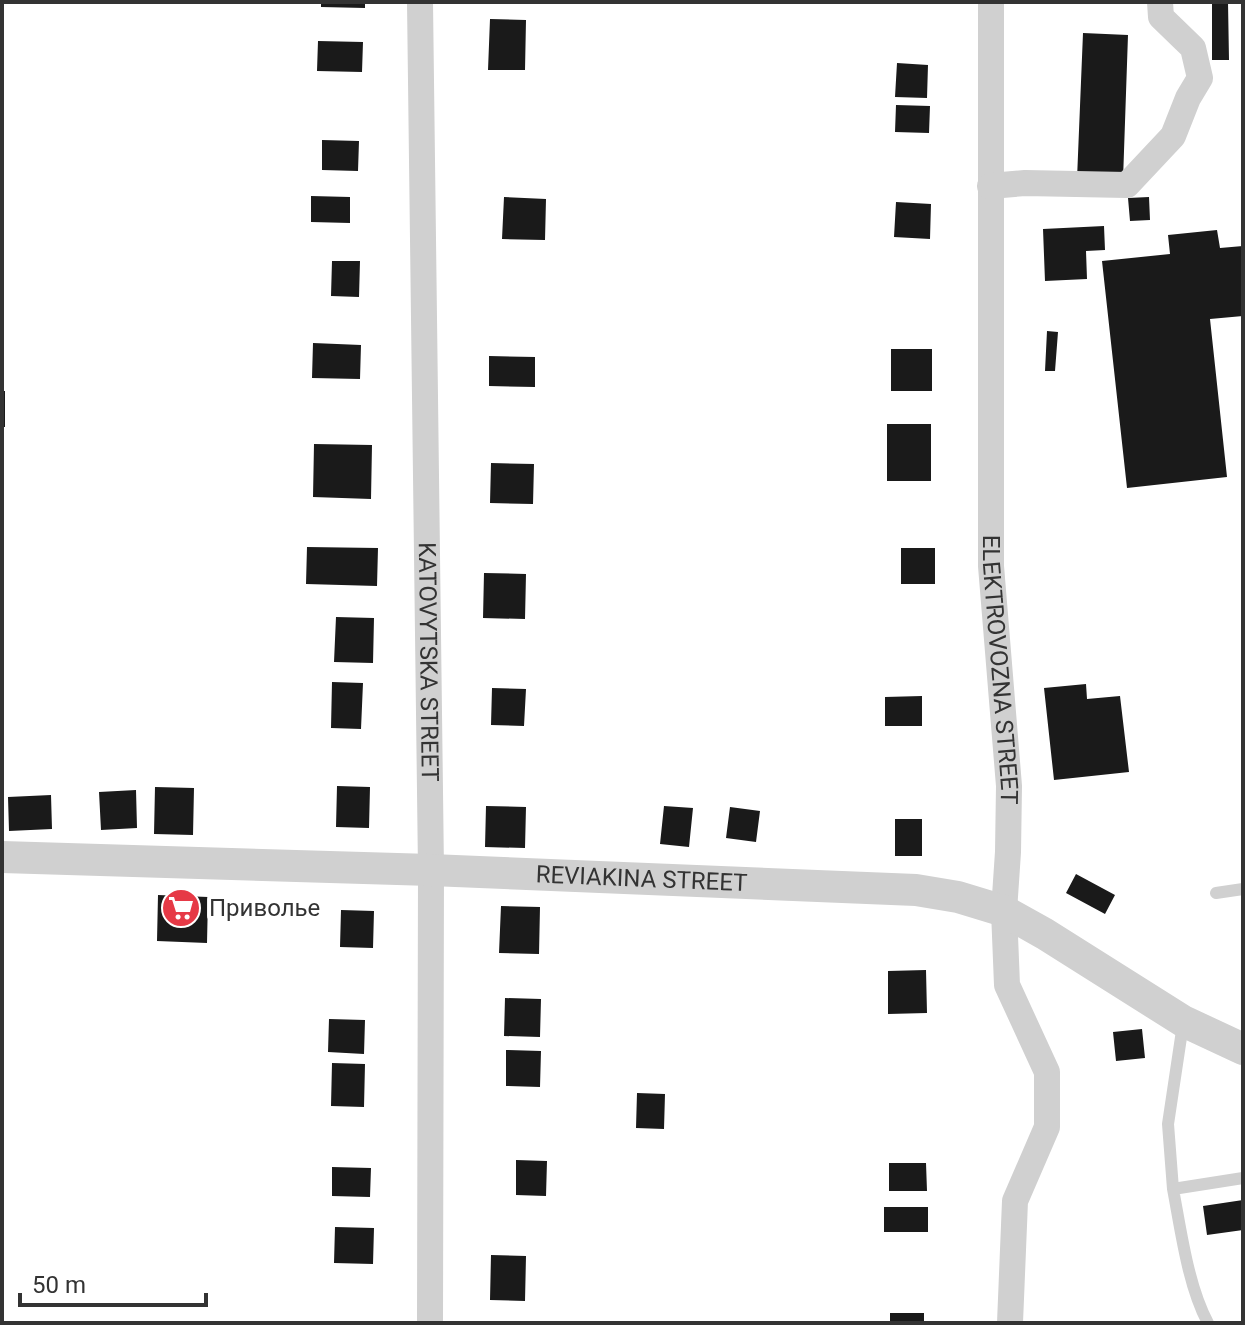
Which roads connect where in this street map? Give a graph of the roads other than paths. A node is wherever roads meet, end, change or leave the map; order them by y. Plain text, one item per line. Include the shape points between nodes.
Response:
1 (420, 2) edge
2 (991, 2) edge
3 (1160, 2) edge
4 (990, 186) junction
5 (2, 857) edge
6 (431, 870) junction
7 (1243, 889) edge
8 (1216, 893) dead end
9 (1004, 911) junction
10 (1183, 1021) junction
11 (1243, 1049) edge
12 (1243, 1178) edge
13 (1173, 1189) junction
14 (430, 1323) edge
15 (1010, 1323) edge
16 (1208, 1323) edge

1 - 6 street, KATOVYTSKA STREET
2 - 4 street, ELEKTROVOZNA STREET
3 - 4 street via 1161,17 1193,48 1200,78 1173,136 1127,185
4 - 9 street, ELEKTROVOZNA STREET via 991,566 1009,786
5 - 6 street, REVIAKINA STREET
6 - 9 street, REVIAKINA STREET via 916,890
6 - 14 street, KATOVYTSKA STREET
7 - 8 lane
9 - 10 street, REVIAKINA STREET
9 - 15 street, ELEKTROVOZNA STREET via 1007,985 1047,1072 1047,1127 1015,1201
10 - 11 street, REVIAKINA STREET
10 - 13 lane via 1168,1124
12 - 13 lane
13 - 16 lane

